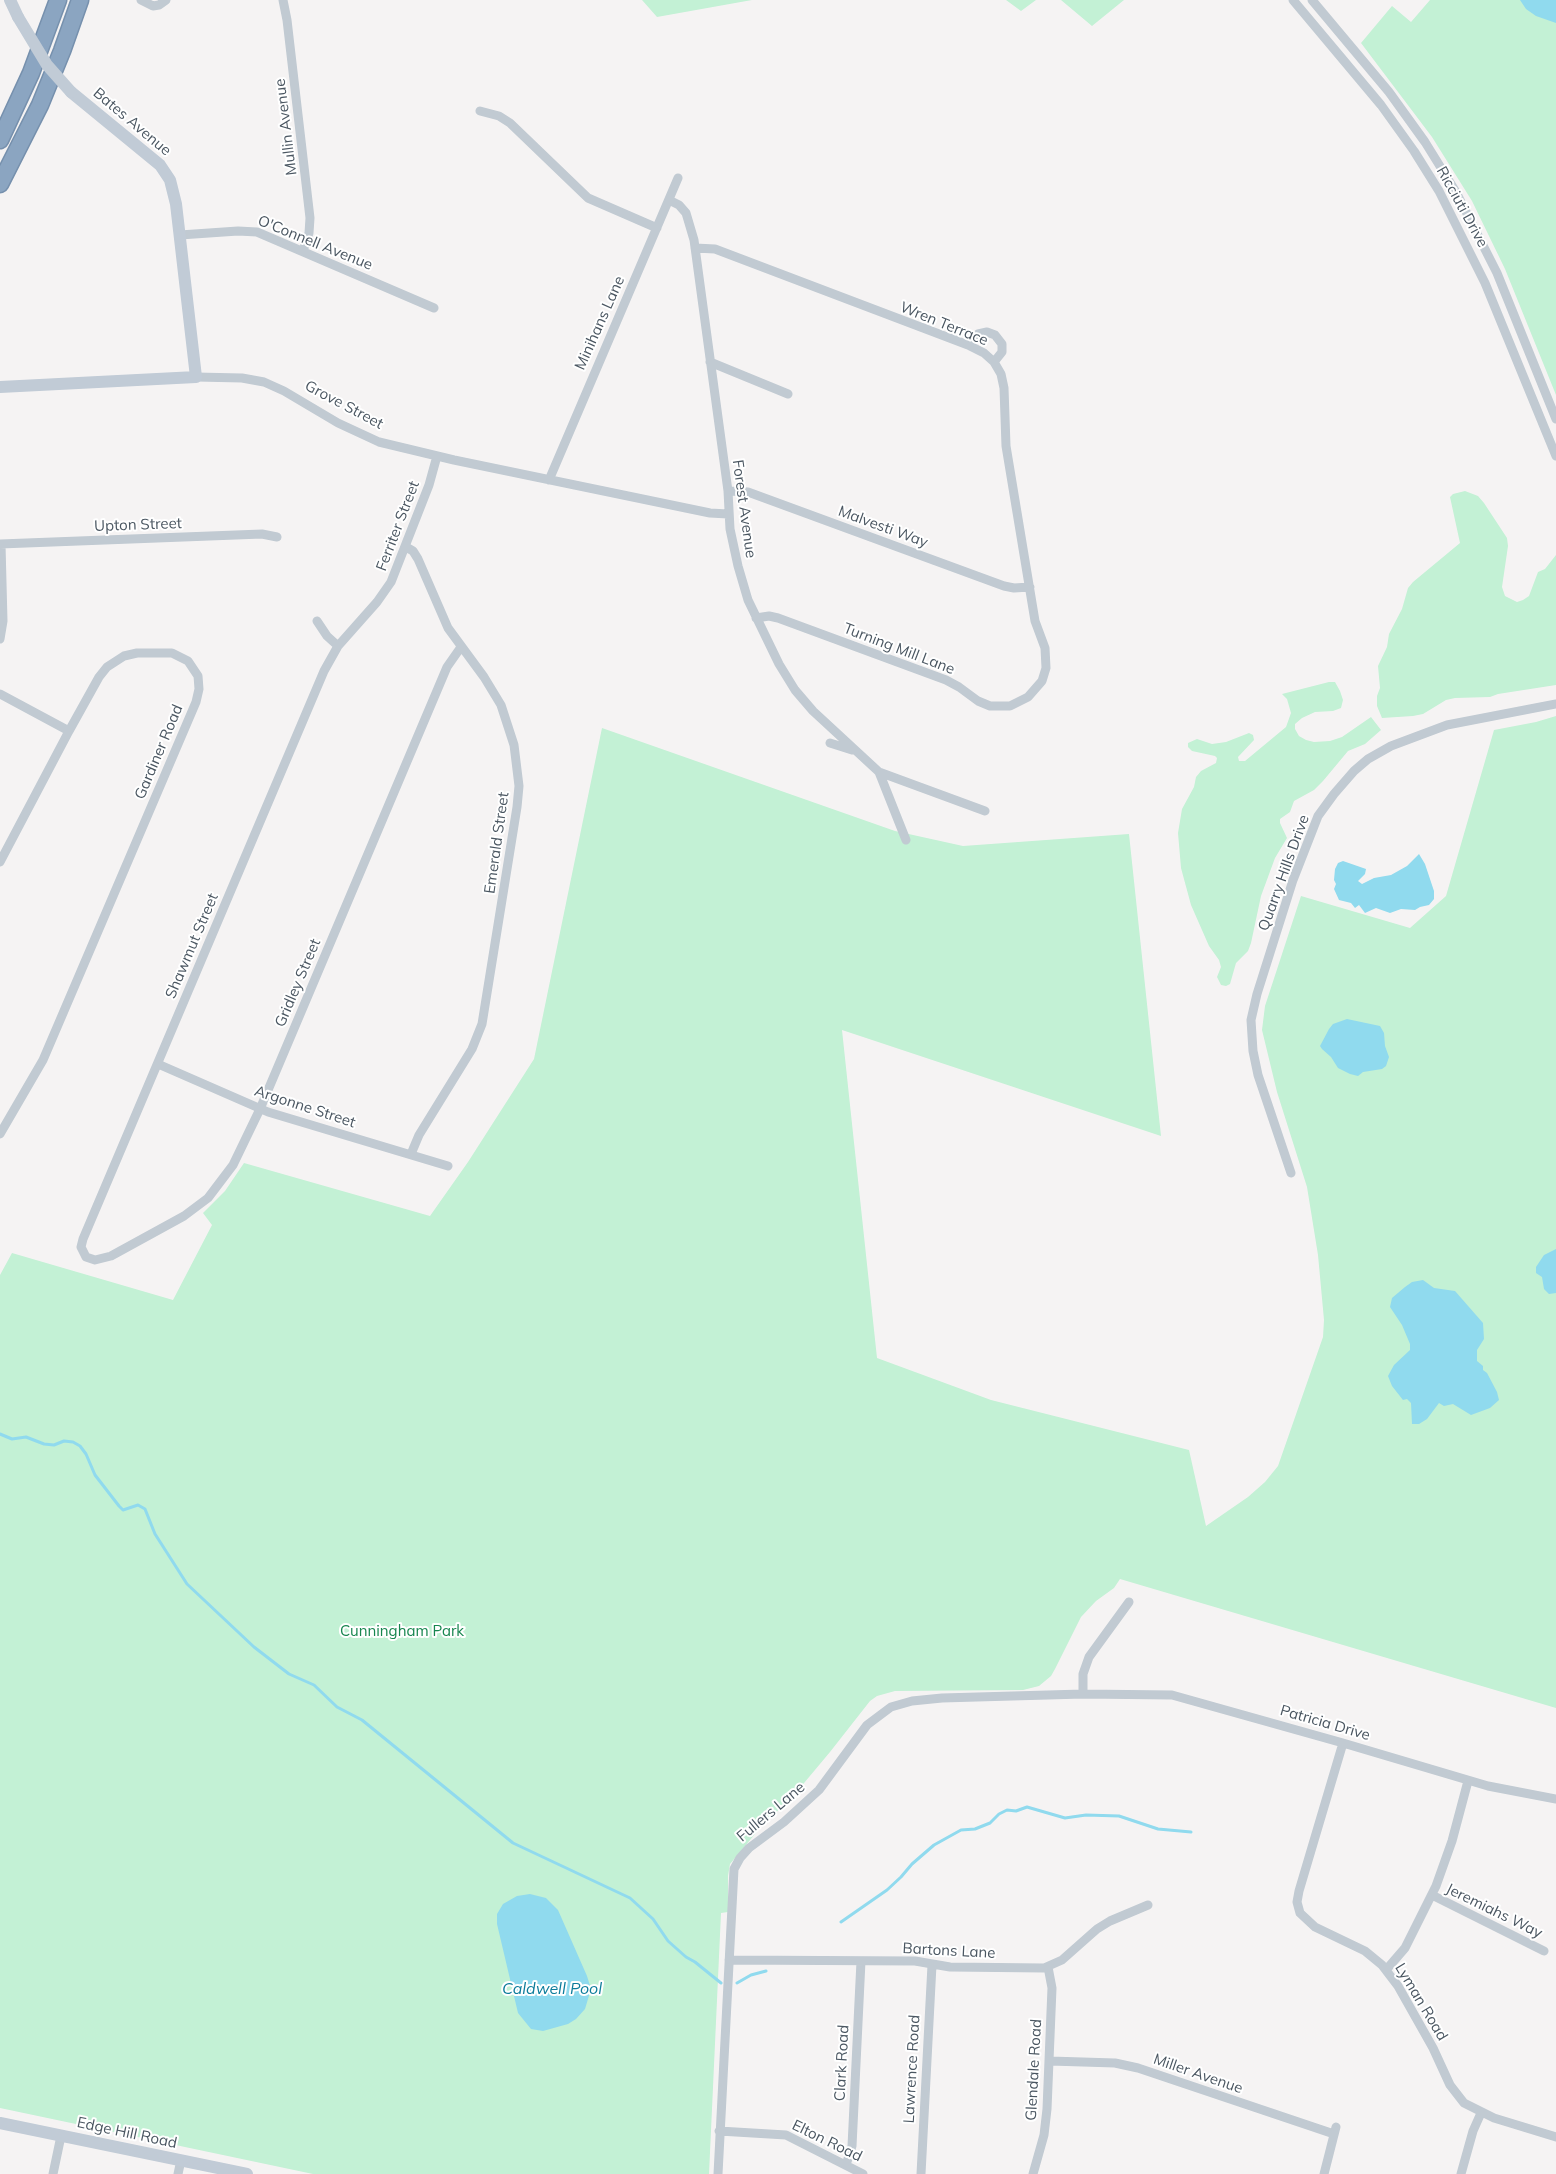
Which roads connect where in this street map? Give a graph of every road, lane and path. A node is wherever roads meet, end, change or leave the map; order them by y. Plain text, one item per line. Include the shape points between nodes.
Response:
1 (10, 0) edge
2 (49, 0) edge
3 (58, 0) edge
4 (71, 0) edge
5 (80, 0) edge
6 (141, 0) edge
7 (166, 0) edge
8 (283, 0) edge
9 (1293, 0) edge
10 (1312, 0) edge
11 (480, 112) dead end
12 (0, 122) edge
13 (0, 140) edge
14 (0, 166) edge
15 (678, 178) dead end
16 (0, 184) edge
17 (669, 200) junction
18 (657, 228) junction
19 (180, 235) junction
20 (695, 248) junction
21 (303, 251) junction
22 (434, 308) dead end
23 (968, 345) junction
24 (710, 362) junction
25 (994, 362) junction
26 (196, 377) junction
27 (0, 387) edge
28 (788, 394) dead end
29 (1556, 419) edge
30 (437, 456) junction
31 (1556, 456) edge
32 (549, 480) junction
33 (728, 491) junction
34 (728, 514) junction
35 (278, 537) dead end
36 (0, 544) edge
37 (406, 547) junction
38 (1030, 587) junction
39 (756, 618) junction
40 (318, 621) dead end
41 (0, 639) edge
42 (338, 646) junction
43 (462, 647) junction
44 (0, 694) edge
45 (1556, 704) edge
46 (69, 731) junction
47 (830, 743) dead end
48 (855, 751) junction
49 (879, 772) junction
50 (985, 811) dead end
51 (906, 840) dead end
52 (0, 862) edge
53 (158, 1064) junction
54 (260, 1109) junction
55 (0, 1134) edge
56 (411, 1154) junction
57 (448, 1166) dead end
58 (1291, 1172) dead end
59 (86, 1258) joint
60 (1129, 1602) dead end
61 (1083, 1694) junction
62 (1342, 1743) junction
63 (1468, 1781) junction
64 (1556, 1799) edge
65 (1432, 1895) junction
66 (1148, 1905) dead end
67 (1544, 1951) dead end
68 (728, 1960) junction
69 (861, 1961) junction
70 (932, 1965) junction
71 (1048, 1967) junction
72 (1386, 1970) junction
73 (1050, 2061) junction
74 (1481, 2113) junction
75 (0, 2123) edge
76 (719, 2131) junction
77 (61, 2136) junction
78 (1556, 2137) edge
79 (180, 2160) junction
80 (846, 2165) junction
81 (53, 2174) edge
82 (178, 2174) edge
83 (247, 2174) edge
84 (718, 2174) edge
85 (863, 2174) edge
86 (921, 2174) edge
87 (1033, 2174) edge
88 (1324, 2174) edge
89 (1461, 2174) edge

1 - 19 street, Bates Avenue, bridge via 47,65 71,92 164,169 173,188
2 - 12 highway
3 - 13 highway via 28,81
4 - 14 highway via 47,68
5 - 16 highway via 40,104
6 - 7 street via 154,6
8 - 21 street, Mullin Avenue via 310,218
9 - 31 street, Ricciuti Drive via 1377,100 1439,192 1485,283
10 - 29 street, Ricciuti Drive via 1389,92 1452,186 1497,273
11 - 18 street via 499,116 510,123 588,198
15 - 17 street, Minihans Lane
17 - 18 street, Minihans Lane
17 - 20 street, Forest Avenue via 686,213
18 - 32 street, Minihans Lane
19 - 21 street, O'Connell Avenue via 251,231
19 - 26 street, Bates Avenue
20 - 23 street, Wren Terrace via 715,249
20 - 24 street, Forest Avenue
21 - 22 street, O'Connell Avenue
23 - 25 street, Wren Terrace
23 - 25 street via 978,334 994,334 1002,344 1002,352
24 - 28 street
24 - 33 street, Forest Avenue
25 - 38 street, Wren Terrace via 1004,388 1006,446
26 - 27 street, Grove Street
26 - 30 street, Grove Street via 264,382 367,438
30 - 32 street, Grove Street
30 - 37 street, Ferriter Street
32 - 34 street, Grove Street
33 - 34 street, Forest Avenue
33 - 38 street, Malvesti Way via 748,492 1004,586
34 - 39 street, Forest Avenue via 741,579
35 - 36 street, Upton Street via 262,534
36 - 41 street via 3,621
37 - 42 street, Ferriter Street via 387,589
37 - 43 street, Emerald Street via 418,559 448,628
38 - 39 street, Turning Mill Lane via 1037,626 1045,648 1046,668 1034,693 1023,701 1003,707 984,704 946,680 778,618
39 - 48 street, Forest Avenue via 795,690
40 - 42 street
42 - 53 street, Shawmut Street via 324,672
43 - 54 street, Gridley Street via 447,667
43 - 56 street, Emerald Street via 491,687 505,715 516,754 518,796 482,1024 468,1056 419,1134
44 - 46 street
45 - 58 street, Quarry Hills Drive via 1447,725 1391,746 1354,771 1318,816 1293,880 1257,994 1252,1020 1258,1075
46 - 52 street, Gardiner Road
46 - 55 street, Gardiner Road via 102,672 124,656 172,653 188,661 198,676 196,702 47,1051
47 - 48 street
48 - 49 street, Forest Avenue
49 - 50 street
49 - 51 street, Forest Avenue
53 - 54 street, Argonne Street
53 - 59 street, Shawmut Street via 81,1243
54 - 56 street, Argonne Street
54 - 59 street, Gridley Street via 233,1165 204,1201 166,1227 111,1256 94,1260
56 - 57 street, Argonne Street
60 - 61 street via 1089,1657 1083,1674
61 - 62 street, Patricia Drive via 1172,1695
61 - 68 street, Fullers Lane via 923,1700 897,1705 880,1714 862,1731 819,1790 749,1848 736,1863
62 - 63 street, Patricia Drive
62 - 72 street, Lyman Road via 1297,1902 1300,1913 1308,1922 1328,1935 1365,1951
63 - 64 street, Patricia Drive
63 - 65 street via 1452,1841
65 - 67 street, Jeremiahs Way
65 - 72 street via 1405,1948
66 - 71 street, Bartons Lane via 1103,1925 1066,1957
68 - 69 street, Bartons Lane
68 - 76 street, Fullers Lane
69 - 70 street, Bartons Lane via 915,1961
69 - 80 street, Clark Road via 852,2146
70 - 71 street, Bartons Lane
70 - 86 street, Lawrence Road
71 - 73 street, Glendale Road via 1052,1988
72 - 74 street, Lyman Road via 1423,2031 1454,2092 1464,2103
73 - 87 street, Glendale Road via 1046,2122
73 - 88 street, Miller Avenue via 1131,2066 1335,2130
74 - 78 street, Lyman Road
74 - 89 street
75 - 77 street, Edge Hill Road
76 - 80 street, Elton Road via 786,2135
76 - 84 street, Fullers Lane
77 - 79 street, Edge Hill Road
77 - 81 street
79 - 82 street
79 - 83 street, Edge Hill Road
80 - 85 street, Elton Road

